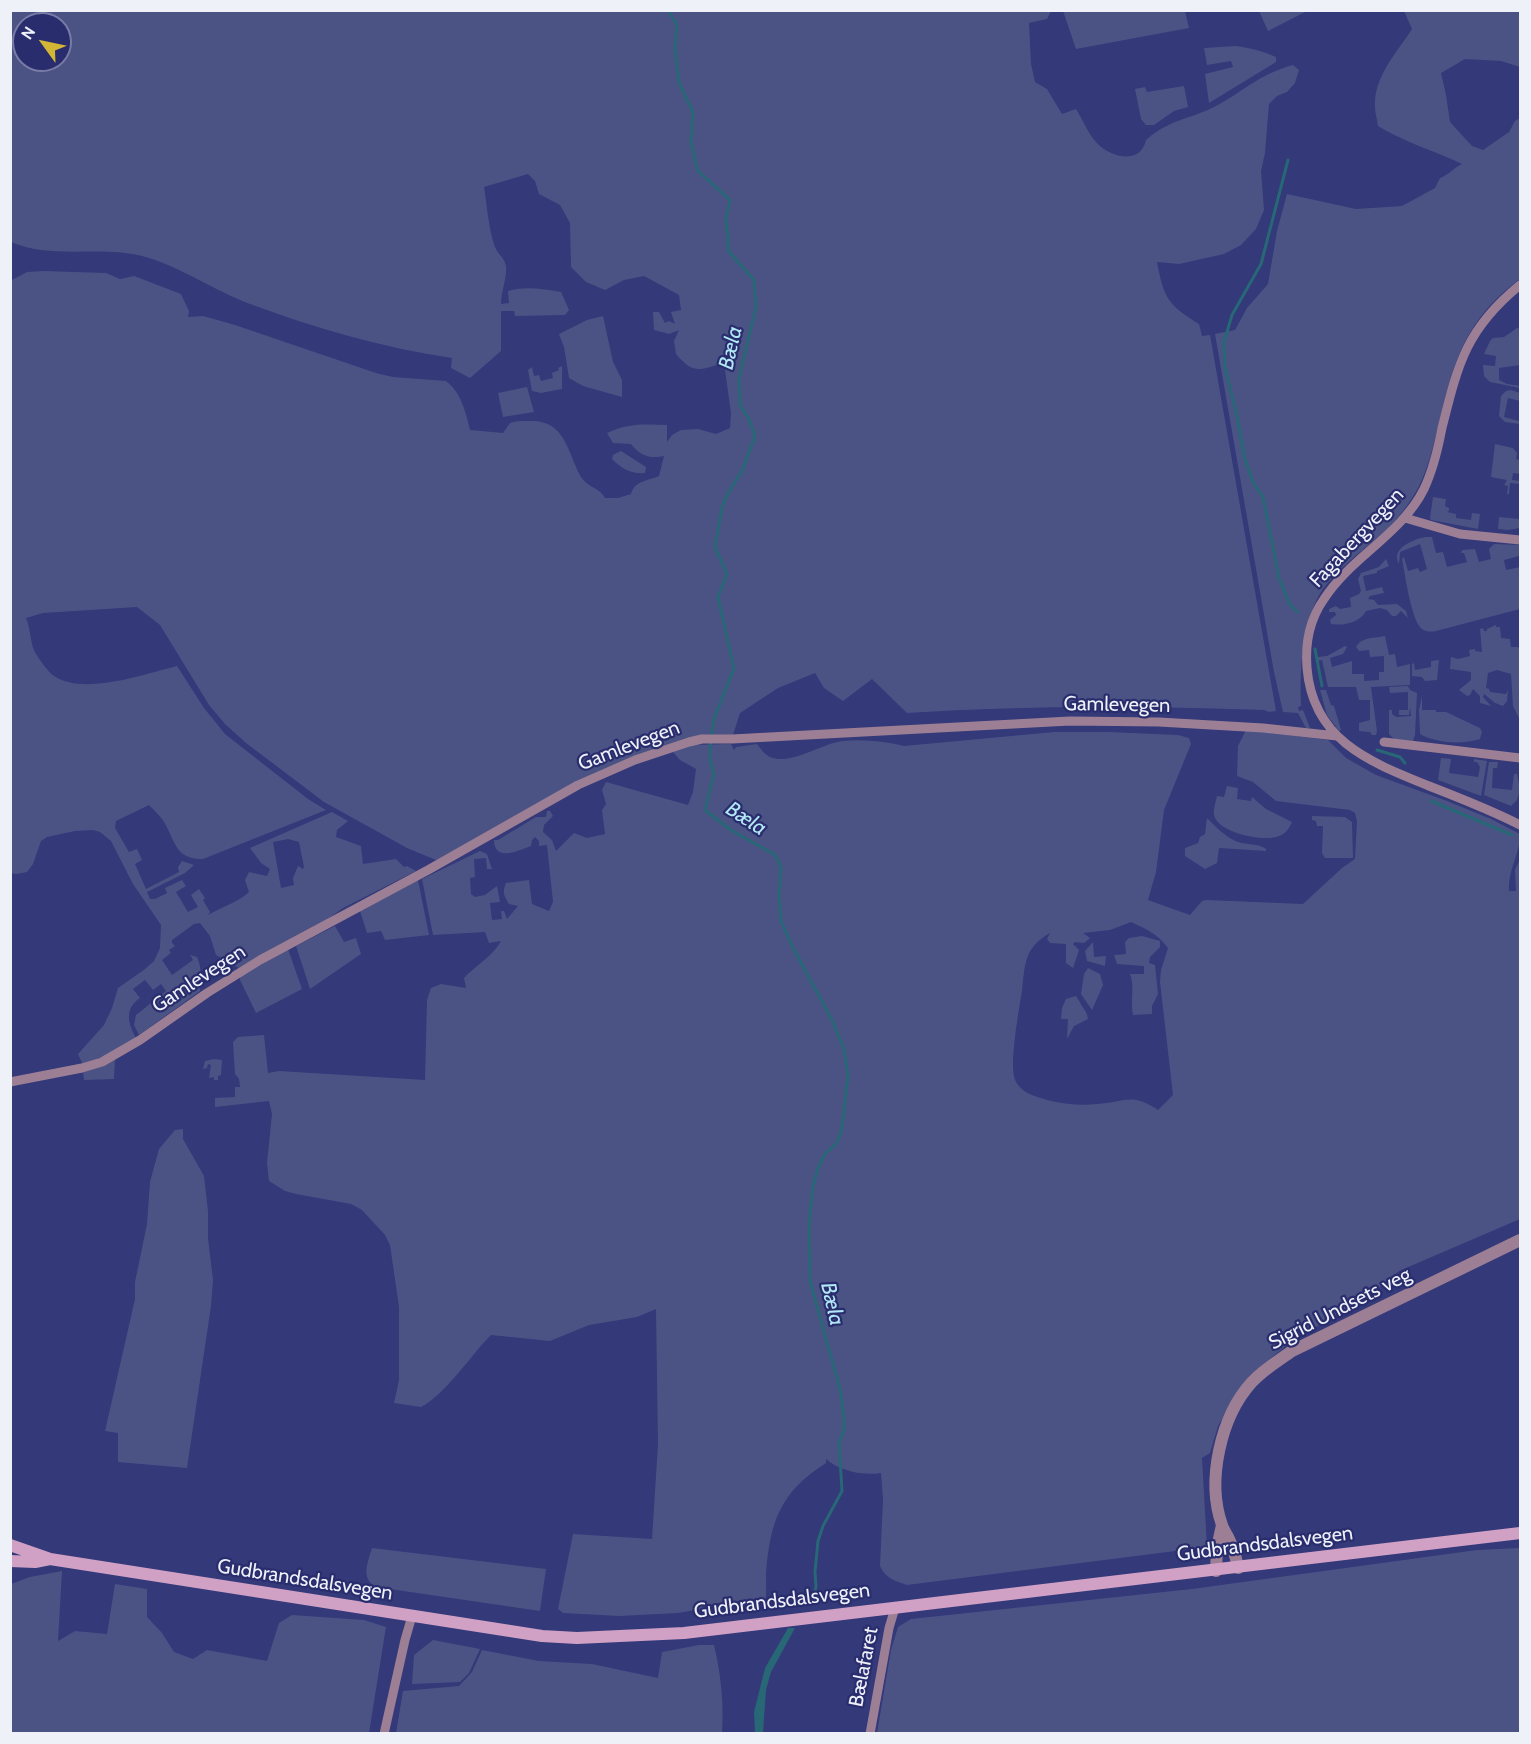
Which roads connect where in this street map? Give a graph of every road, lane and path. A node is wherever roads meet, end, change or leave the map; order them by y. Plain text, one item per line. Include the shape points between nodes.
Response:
1 (1521, 285) edge
2 (1405, 518) junction
3 (1521, 540) edge
4 (1337, 736) junction
5 (1384, 742) dead end
6 (1521, 758) edge
7 (1521, 825) edge
8 (10, 1082) edge
9 (1521, 1240) edge
10 (1222, 1526) junction
11 (1521, 1533) edge
12 (10, 1545) edge
13 (50, 1559) junction
14 (10, 1561) edge
15 (1238, 1568) junction
16 (1216, 1571) junction
17 (895, 1608) junction
18 (412, 1616) junction
19 (384, 1734) edge
20 (870, 1734) edge

1 - 2 street, Fagabergvegen via 1496,307 1471,338 1455,377 1430,473
2 - 3 street via 1460,534
2 - 4 street, Fagabergvegen via 1332,587 1310,629 1309,685 1320,713
4 - 7 street, Fagabergvegen via 1384,767
4 - 8 street, Gamlevegen via 1182,723 1070,722 702,739 635,760 578,785 261,960 102,1062
5 - 6 street
9 - 10 street, Sigrid Undsets veg via 1292,1351 1264,1370 1241,1397 1222,1437 1216,1483
10 - 15 street, Sigrid Undsets veg
10 - 16 street, Sigrid Undsets veg via 1216,1548
11 - 15 main road, Gudbrandsdalsvegen
12 - 13 main road, Gudbrandsdalsvegen
13 - 14 main road, Gudbrandsdalsvegen
13 - 18 main road, Gudbrandsdalsvegen
15 - 16 main road, Gudbrandsdalsvegen
16 - 17 main road, Gudbrandsdalsvegen
17 - 18 main road, Gudbrandsdalsvegen via 684,1633 589,1638 542,1636
17 - 20 street, Bælafaret
18 - 19 street

